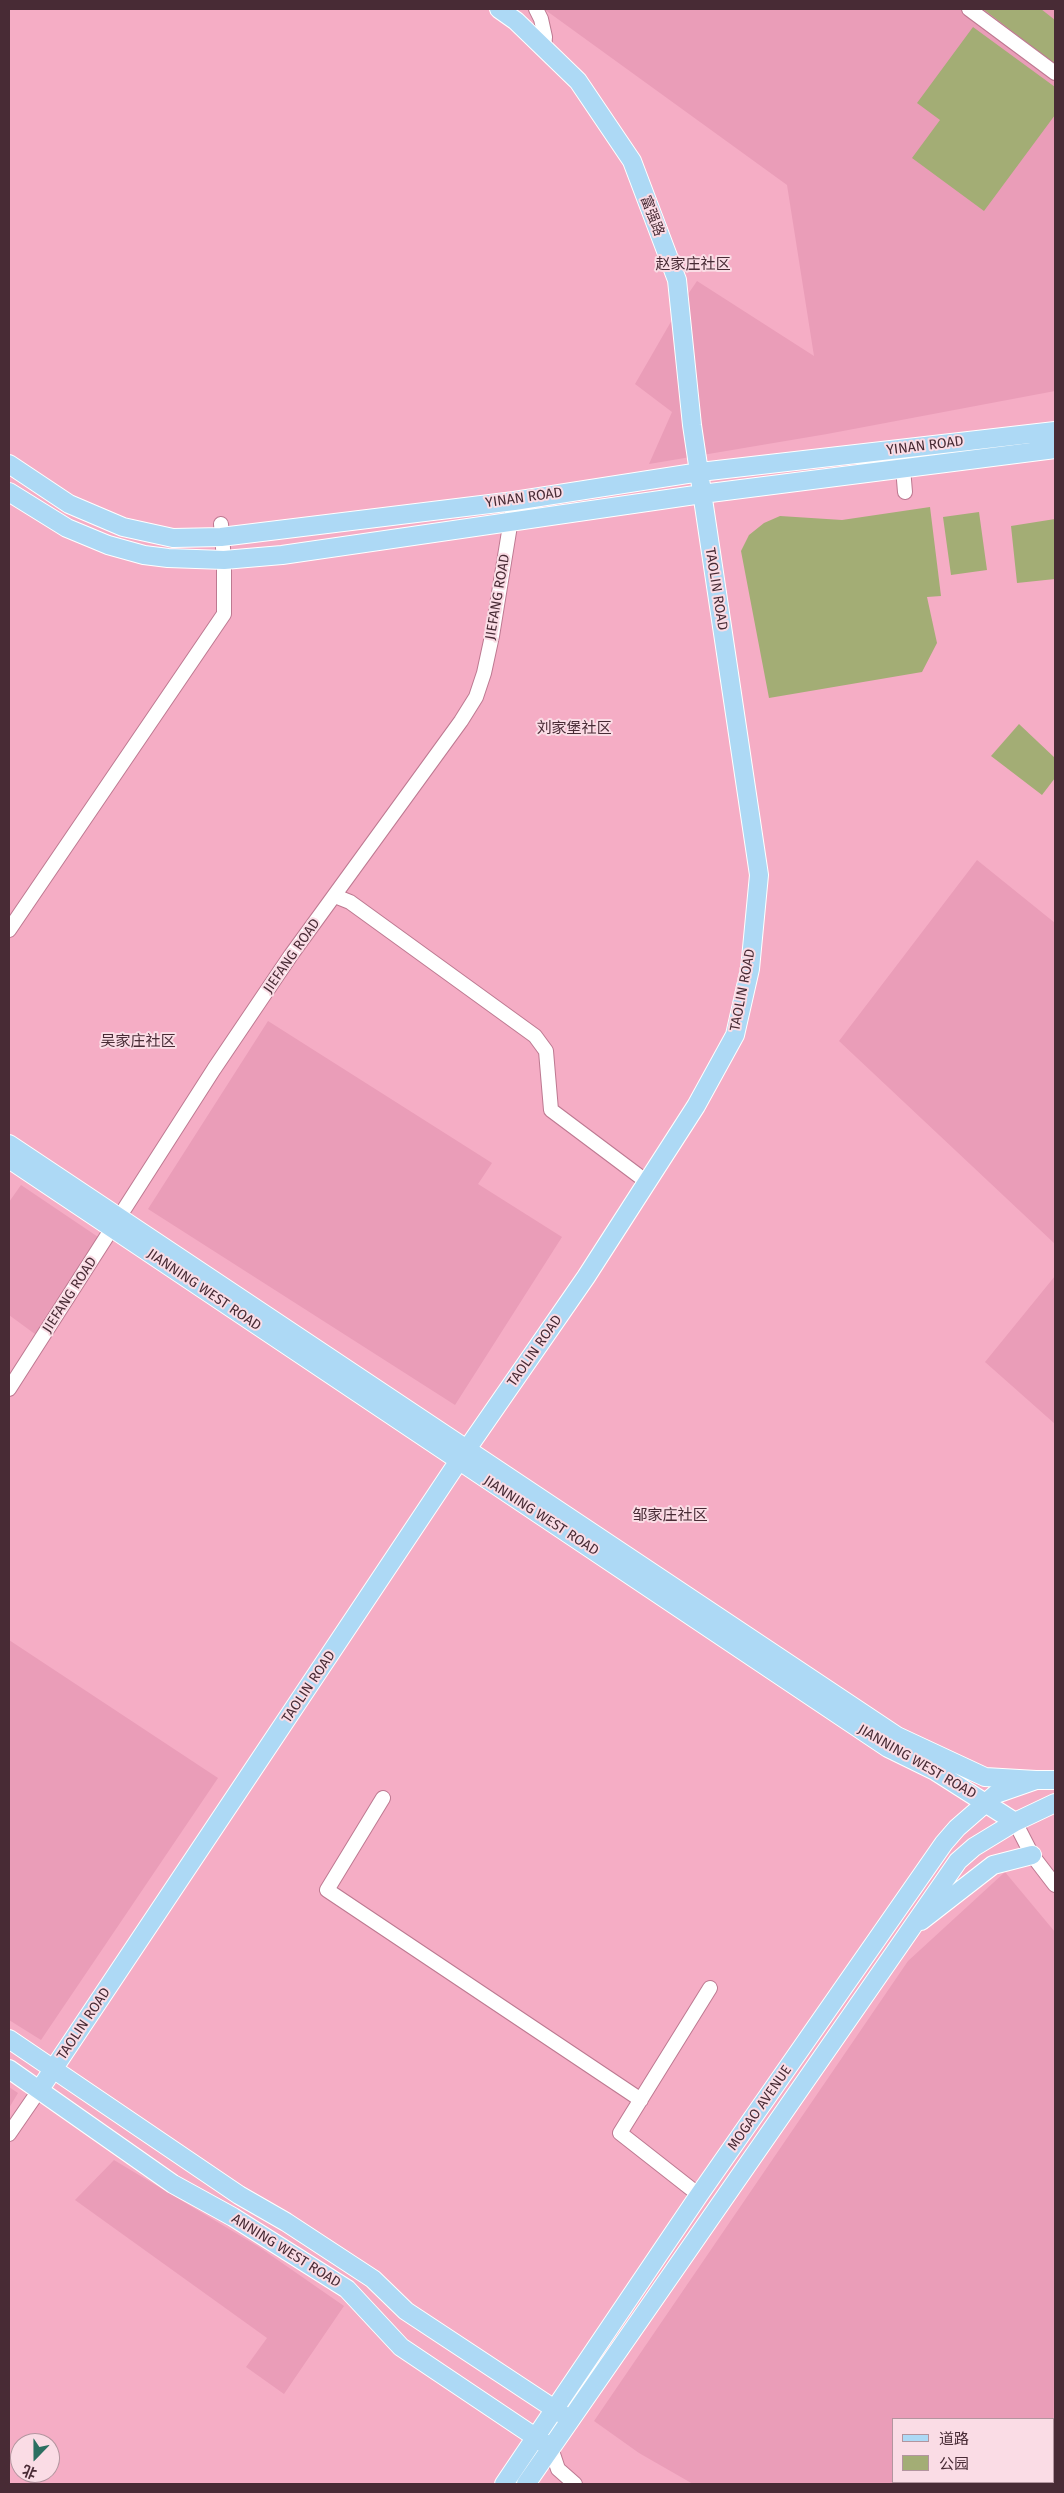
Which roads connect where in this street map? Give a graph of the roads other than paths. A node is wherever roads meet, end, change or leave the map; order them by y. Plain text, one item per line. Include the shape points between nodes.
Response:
1 (499, 9) edge
2 (536, 9) edge
3 (969, 9) edge
4 (544, 48) junction
5 (1055, 73) edge
6 (1055, 431) edge
7 (1055, 449) edge
8 (9, 464) edge
9 (903, 468) junction
10 (700, 472) junction
11 (9, 492) edge
12 (905, 492) dead end
13 (702, 494) junction
14 (514, 500) junction
15 (510, 523) junction
16 (221, 530) junction
17 (224, 560) junction
18 (334, 896) junction
19 (9, 930) edge
20 (9, 1144) edge
21 (9, 1159) edge
22 (647, 1182) junction
23 (116, 1223) junction
24 (9, 1389) edge
25 (463, 1456) junction
26 (984, 1777) junction
27 (1036, 1780) junction
28 (1055, 1780) edge
29 (384, 1798) dead end
30 (991, 1798) junction
31 (1055, 1803) edge
32 (1015, 1822) junction
33 (1032, 1855) junction
34 (1055, 1885) edge
35 (911, 1929) junction
36 (710, 1988) dead end
37 (9, 2039) edge
38 (9, 2069) edge
39 (53, 2069) junction
40 (40, 2089) junction
41 (640, 2100) junction
42 (9, 2134) edge
43 (699, 2196) junction
44 (554, 2410) junction
45 (571, 2419) junction
46 (535, 2437) junction
47 (551, 2448) junction
48 (504, 2484) edge
49 (526, 2484) edge
50 (575, 2484) edge

1 - 4 main road, 富强路 via 516,20
2 - 4 street via 543,28
3 - 5 street
4 - 10 main road, 富强路 via 578,81 632,161 677,280
6 - 10 main road, YINAN ROAD
7 - 9 main road, YINAN ROAD
8 - 16 main road, YINAN ROAD via 69,504 123,527 173,538
9 - 12 street
9 - 13 main road, YINAN ROAD
10 - 13 main road, TAOLIN ROAD
10 - 14 main road, YINAN ROAD
11 - 17 main road, YINAN ROAD via 67,528 108,545 144,555
13 - 15 main road, YINAN ROAD
13 - 22 main road, TAOLIN ROAD via 759,875 750,969 735,1035 696,1106
14 - 15 street, JIEFANG ROAD
14 - 16 main road, YINAN ROAD
15 - 17 main road, YINAN ROAD
15 - 18 street, JIEFANG ROAD via 492,636 476,698
16 - 17 street
17 - 19 street via 224,614
18 - 22 street via 350,902 535,1036 546,1051 550,1110
18 - 23 street, JIEFANG ROAD via 220,1061
20 - 23 main road, JIANNING WEST ROAD
21 - 23 main road, JIANNING WEST ROAD
22 - 25 main road, TAOLIN ROAD
23 - 24 street, JIEFANG ROAD
23 - 25 main road, JIANNING WEST ROAD
25 - 26 main road, JIANNING WEST ROAD via 714,1612 897,1736
25 - 30 main road, JIANNING WEST ROAD via 888,1748
25 - 39 main road, TAOLIN ROAD
26 - 27 main road, JIANNING WEST ROAD
26 - 30 main road
27 - 28 main road, MOGAO AVENUE
27 - 30 main road, MOGAO AVENUE
29 - 41 street via 327,1890
30 - 32 main road
30 - 43 main road, MOGAO AVENUE via 956,1828 944,1843
31 - 32 main road, MOGAO AVENUE
32 - 33 street
32 - 35 main road, MOGAO AVENUE via 974,1846 958,1861
33 - 34 street
33 - 35 main road via 993,1865
35 - 45 main road, MOGAO AVENUE
36 - 41 street
37 - 39 main road, ANNING WEST ROAD
38 - 40 main road, ANNING WEST ROAD
39 - 40 main road, TAOLIN ROAD
39 - 44 main road, ANNING WEST ROAD via 238,2195 373,2279 406,2311
40 - 42 street, TAOLIN ROAD
40 - 46 main road, ANNING WEST ROAD via 173,2184 233,2217 347,2289 401,2347
41 - 43 street via 620,2133
43 - 44 main road, MOGAO AVENUE
44 - 45 main road, ANNING WEST ROAD
44 - 46 main road, MOGAO AVENUE
45 - 47 main road, MOGAO AVENUE
46 - 47 main road, ANNING WEST ROAD
46 - 48 main road, MOGAO AVENUE
47 - 49 main road, MOGAO AVENUE
47 - 50 street via 558,2469

